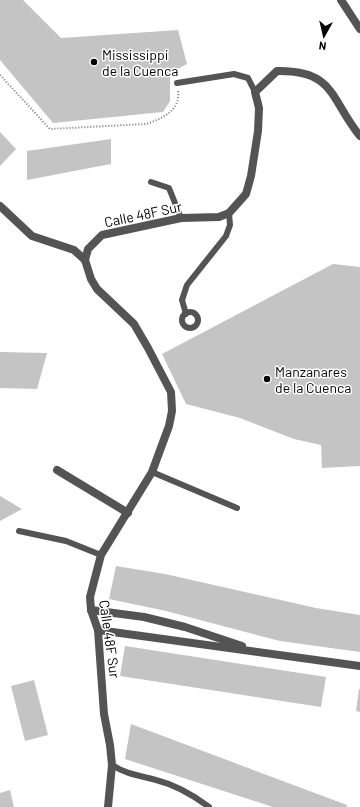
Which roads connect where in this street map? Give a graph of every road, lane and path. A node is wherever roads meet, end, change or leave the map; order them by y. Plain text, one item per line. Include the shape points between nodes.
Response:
1 (341, 0) edge
2 (360, 29) edge
3 (0, 75) edge
4 (177, 83) joint
5 (255, 92) junction
6 (360, 136) edge
7 (151, 182) dead end
8 (0, 206) edge
9 (229, 213) junction
10 (181, 218) junction
11 (85, 260) junction
12 (186, 314) dead end
13 (57, 470) dead end
14 (152, 472) junction
15 (237, 508) dead end
16 (128, 513) junction
17 (19, 532) dead end
18 (101, 555) junction
19 (91, 610) junction
20 (98, 630) junction
21 (262, 653) junction
22 (360, 666) edge
23 (112, 765) junction
24 (108, 807) edge
25 (209, 807) edge

1 - 2 street
3 - 4 path via 50,130 146,124 160,120 171,112 179,97
4 - 5 lane via 234,74 248,78
5 - 6 street via 277,70 298,70 316,77 332,92
5 - 9 street via 259,108 256,152 246,194
7 - 10 lane via 169,188
8 - 11 street via 32,236 74,250
9 - 10 street, Calle 48F Sur via 219,217
9 - 12 lane via 230,225 226,236 187,285 182,300
10 - 11 street, Calle 48F Sur via 102,235 88,248
11 - 14 street, Calle 48F Sur via 97,290 134,324 171,392 171,416
13 - 16 street
14 - 15 lane
14 - 16 street, Calle 48F Sur
16 - 18 street, Calle 48F Sur
17 - 18 lane via 66,541
18 - 19 street, Calle 48F Sur via 90,597
19 - 20 street, Calle 48F Sur
19 - 21 street via 144,617 185,627
20 - 21 street
20 - 23 street, Calle 48F Sur via 104,714 110,736
21 - 22 street
23 - 24 street, Calle 48F Sur
23 - 25 lane via 125,773 158,780 189,792

